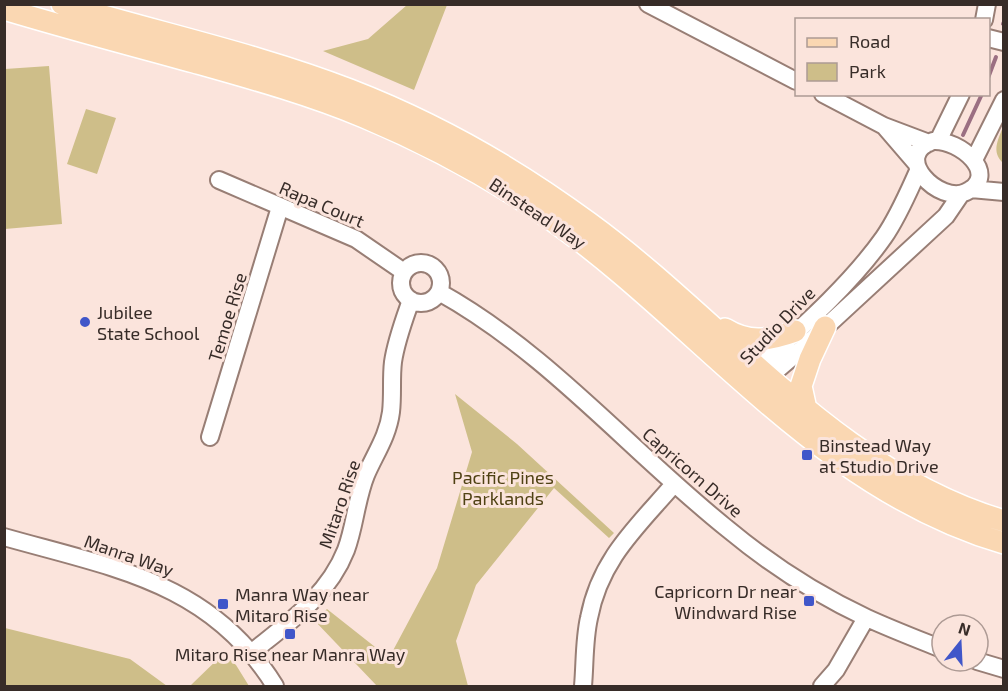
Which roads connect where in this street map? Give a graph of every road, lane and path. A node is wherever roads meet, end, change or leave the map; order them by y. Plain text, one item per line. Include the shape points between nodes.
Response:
1 (62, 4) edge
2 (648, 4) edge
3 (4, 9) edge
4 (795, 80) edge
5 (827, 96) edge
6 (960, 96) edge
7 (1004, 100) edge
8 (884, 126) junction
9 (933, 142) junction
10 (974, 160) junction
11 (917, 167) junction
12 (219, 180) dead end
13 (966, 191) junction
14 (1004, 192) edge
15 (280, 207) junction
16 (404, 272) junction
17 (439, 292) junction
18 (411, 300) junction
19 (696, 312) junction
20 (825, 327) junction
21 (795, 331) junction
22 (763, 372) junction
23 (747, 387) junction
24 (806, 409) junction
25 (210, 437) dead end
26 (674, 484) junction
27 (1004, 521) edge
28 (4, 537) edge
29 (1004, 543) edge
30 (866, 618) junction
31 (930, 644) edge
32 (251, 653) junction
33 (275, 687) edge
34 (583, 687) edge
35 (822, 687) edge

1 - 19 main road, Binstead Way via 302,73 351,90 439,130 590,223
2 - 4 street
3 - 23 main road, Binstead Way via 301,94 412,138 492,181 588,246
5 - 8 street
6 - 9 street
7 - 10 street
8 - 9 street
8 - 11 street
9 - 10 street via 957,146
9 - 11 street via 918,153
10 - 13 street via 978,177
11 - 13 street via 925,180 940,189 955,194
11 - 21 street, Studio Drive via 885,236 853,275
12 - 15 street, Rapa Court
13 - 14 street
13 - 20 street, Studio Drive via 946,216
15 - 16 street, Rapa Court via 356,239
15 - 25 street, Temoe Rise
16 - 17 street via 416,263 429,264 440,276
16 - 18 street via 401,287
17 - 18 street via 428,302
17 - 26 street, Capricorn Drive via 483,319 552,372
18 - 32 street, Mitaro Rise via 394,361 388,427 358,498 354,526 338,567 310,604
19 - 21 main road via 735,336 749,340 775,338
19 - 22 main road, Binstead Way
20 - 22 street, Studio Drive
20 - 24 main road via 801,386
21 - 22 street, Studio Drive
22 - 23 street, Studio Drive
22 - 24 main road, Binstead Way
23 - 29 main road, Binstead Way via 868,481 919,510
24 - 27 main road, Binstead Way via 884,466 928,492
26 - 30 street, Capricorn Drive via 768,559
26 - 34 street via 605,568 588,620
28 - 32 street, Manra Way via 150,580 207,612
30 - 31 street, Capricorn Drive
30 - 35 street
32 - 33 street, Manra Way

